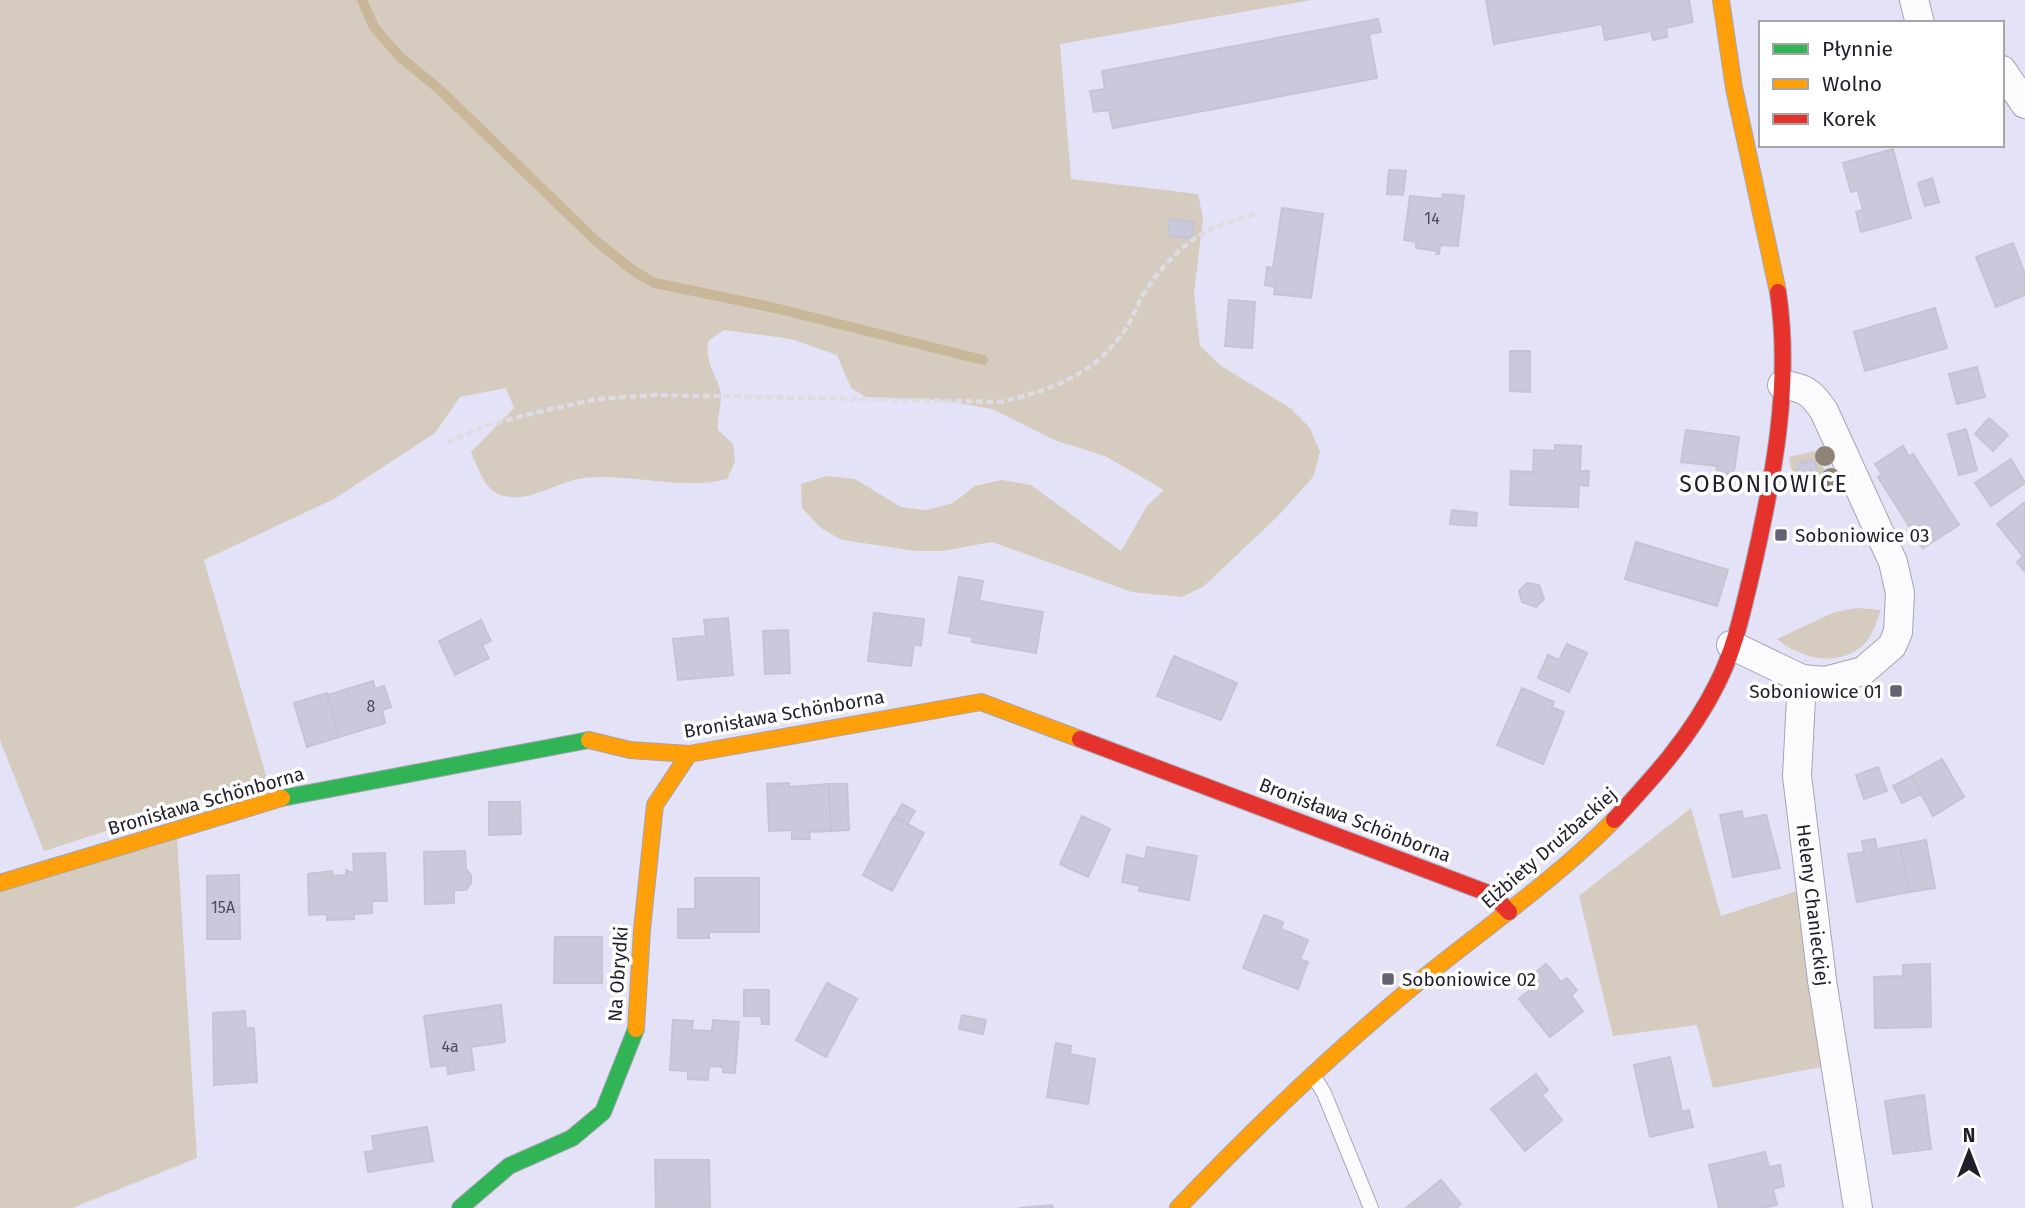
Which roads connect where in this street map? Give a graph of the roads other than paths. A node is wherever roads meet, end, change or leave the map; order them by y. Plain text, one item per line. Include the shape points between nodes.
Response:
1 (1721, 0) edge
2 (1914, 0) edge
3 (1919, 21) edge
4 (2004, 73) edge
5 (2025, 104) edge
6 (1753, 141) edge
7 (1782, 385) junction
8 (1731, 645) junction
9 (1802, 679) junction
10 (689, 754) junction
11 (0, 883) edge
12 (1508, 912) junction
13 (1314, 1076) junction
14 (460, 1208) edge
15 (1178, 1208) edge
16 (1371, 1208) edge
17 (1858, 1208) edge

1 - 6 street, Elżbiety Drużbackiej via 1727,52
2 - 3 street
4 - 5 street
6 - 7 street, Elżbiety Drużbackiej via 1778,302
7 - 8 street, Elżbiety Drużbackiej via 1766,506
7 - 9 street via 1804,387 1824,411 1893,562 1900,593 1898,632 1879,660 1863,671 1825,681
8 - 9 street
8 - 12 street, Elżbiety Drużbackiej via 1703,707 1639,796
9 - 17 street, Heleny Chanieckiej via 1797,776 1822,980
10 - 11 street, Bronisława Schönborna via 630,750 589,740 470,762 285,797
10 - 12 street, Bronisława Schönborna via 981,702 1493,895
10 - 14 street, Na Obrydki via 655,805 636,1032 603,1112 572,1138 509,1166
12 - 13 street, Elżbiety Drużbackiej via 1390,1006
13 - 15 street, Elżbiety Drużbackiej
13 - 16 lane

